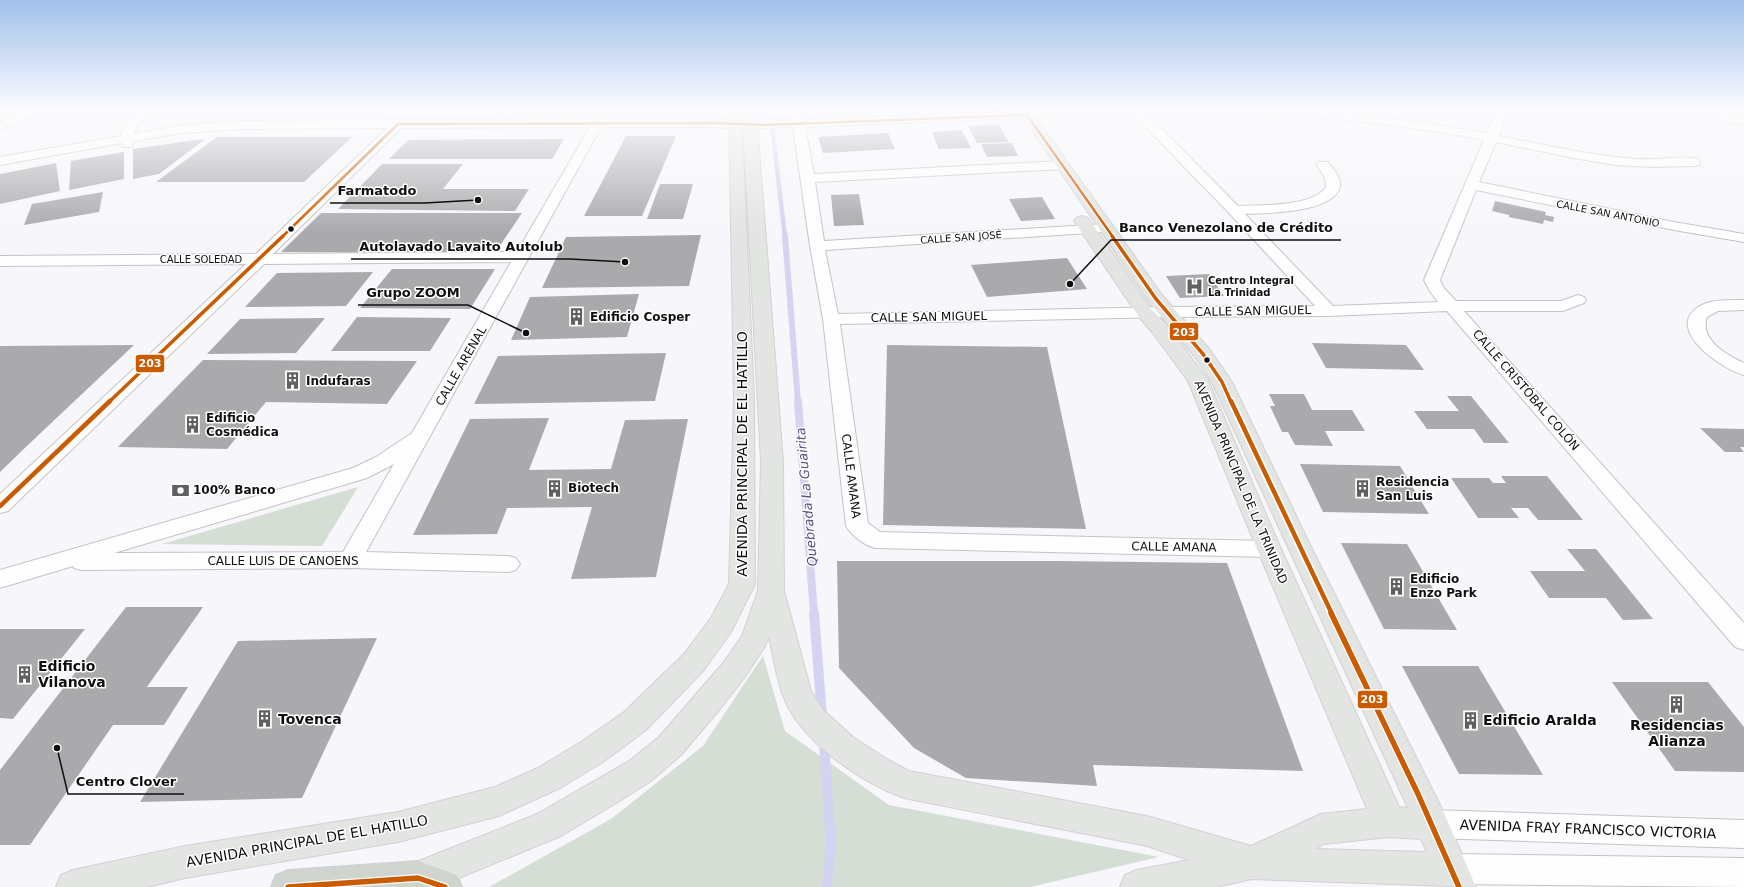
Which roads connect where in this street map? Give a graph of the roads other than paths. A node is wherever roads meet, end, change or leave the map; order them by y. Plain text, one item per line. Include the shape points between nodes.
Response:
1 (74, 149) edge
2 (88, 149) edge
3 (372, 149) edge
4 (583, 149) edge
5 (747, 149) edge
6 (749, 149) edge
7 (803, 149) edge
8 (1038, 149) edge
9 (1050, 149) edge
10 (1175, 149) edge
11 (1487, 149) edge
12 (1554, 149) edge
13 (0, 161) edge
14 (1694, 162) dead end
15 (1323, 164) dead end
16 (1063, 165) junction
17 (1047, 166) junction
18 (0, 168) edge
19 (808, 178) junction
20 (1472, 185) junction
21 (1063, 191) dead end
22 (1075, 210) dead end
23 (1234, 210) junction
24 (1105, 228) junction
25 (1087, 229) junction
26 (1744, 238) edge
27 (817, 246) junction
28 (522, 257) junction
29 (260, 259) junction
30 (0, 261) edge
31 (1578, 300) dead end
32 (1744, 305) edge
33 (1452, 306) junction
34 (1329, 311) junction
35 (1155, 313) junction
36 (830, 319) junction
37 (1744, 370) edge
38 (424, 432) junction
39 (0, 506) edge
40 (1269, 549) junction
41 (350, 560) junction
42 (58, 562) junction
43 (508, 564) dead end
44 (0, 579) edge
45 (771, 591) junction
46 (1744, 640) edge
47 (1389, 822) junction
48 (1432, 824) junction
49 (1744, 834) edge
50 (1252, 863) junction
51 (1744, 873) edge
52 (1455, 878) edge
53 (431, 883) edge
54 (73, 887) edge
55 (288, 887) edge
56 (1137, 887) edge

1 - 13 street
2 - 18 street
3 - 29 street
4 - 28 street, CALLE ARENAL
5 - 54 main road, AVENIDA PRINCIPAL DE EL HATILLO via 742,584 721,625 694,662 635,721 592,752 549,778 499,801 398,827 185,862
6 - 45 main road, AVENIDA PRINCIPAL DE EL HATILLO via 772,462
7 - 19 street, CALLE AMANA
8 - 17 main road
9 - 16 main road, AVENIDA PRINCIPAL DE LA TRINIDAD
10 - 23 street
11 - 20 street, CALLE CRISTÓBAL COLÓN
12 - 14 street via 1635,162
15 - 23 street via 1333,183 1325,197 1299,205
16 - 17 street
16 - 24 main road, AVENIDA PRINCIPAL DE LA TRINIDAD
17 - 19 street
17 - 21 main road
19 - 27 street, CALLE AMANA
20 - 26 street, CALLE SAN ANTONIO
20 - 33 street, CALLE CRISTÓBAL COLÓN via 1432,280 1437,290
22 - 25 main road, AVENIDA PRINCIPAL DE LA TRINIDAD
23 - 34 street
24 - 25 street, CALLE SAN JOSÉ
24 - 35 main road, AVENIDA PRINCIPAL DE LA TRINIDAD
25 - 27 street, CALLE SAN JOSÉ
25 - 35 main road, AVENIDA PRINCIPAL DE LA TRINIDAD
27 - 36 street, CALLE AMANA
28 - 29 street, CALLE SOLEDAD
28 - 38 street, CALLE ARENAL
29 - 30 street, CALLE SOLEDAD
29 - 39 street
31 - 33 street, CALLE SAN MIGUEL via 1563,306
32 - 37 street via 1708,308 1697,318 1699,333 1704,342 1719,356
33 - 34 street, CALLE SAN MIGUEL
33 - 46 street, CALLE CRISTÓBAL COLÓN
34 - 35 street, CALLE SAN MIGUEL
35 - 36 street, CALLE SAN MIGUEL
35 - 40 main road, AVENIDA PRINCIPAL DE LA TRINIDAD via 1159,328 1198,380
35 - 48 main road, AVENIDA PRINCIPAL DE LA TRINIDAD via 1203,354 1222,382
36 - 40 street, CALLE AMANA via 857,526 875,540
38 - 41 street, CALLE ARENAL
38 - 42 street, CALLE LUIS DE CANOENS via 383,462 360,473
40 - 47 main road, AVENIDA PRINCIPAL DE LA TRINIDAD
41 - 42 street, CALLE LUIS DE CANOENS
41 - 43 street, CALLE LUIS DE CANOENS
42 - 44 street, CALLE LUIS DE CANOENS
45 - 50 main road via 797,694 812,718 842,746 874,768 904,784 1147,831
45 - 53 main road, AVENIDA PRINCIPAL DE EL HATILLO via 754,640 734,670 670,746 640,771 607,792 549,825
47 - 48 main road
47 - 50 main road via 1321,829
48 - 49 street, AVENIDA FRAY FRANCISCO VICTORIA
48 - 52 main road, AVENIDA PRINCIPAL DE LA TRINIDAD
50 - 52 main road
50 - 56 main road
51 - 52 street
53 - 55 highway

